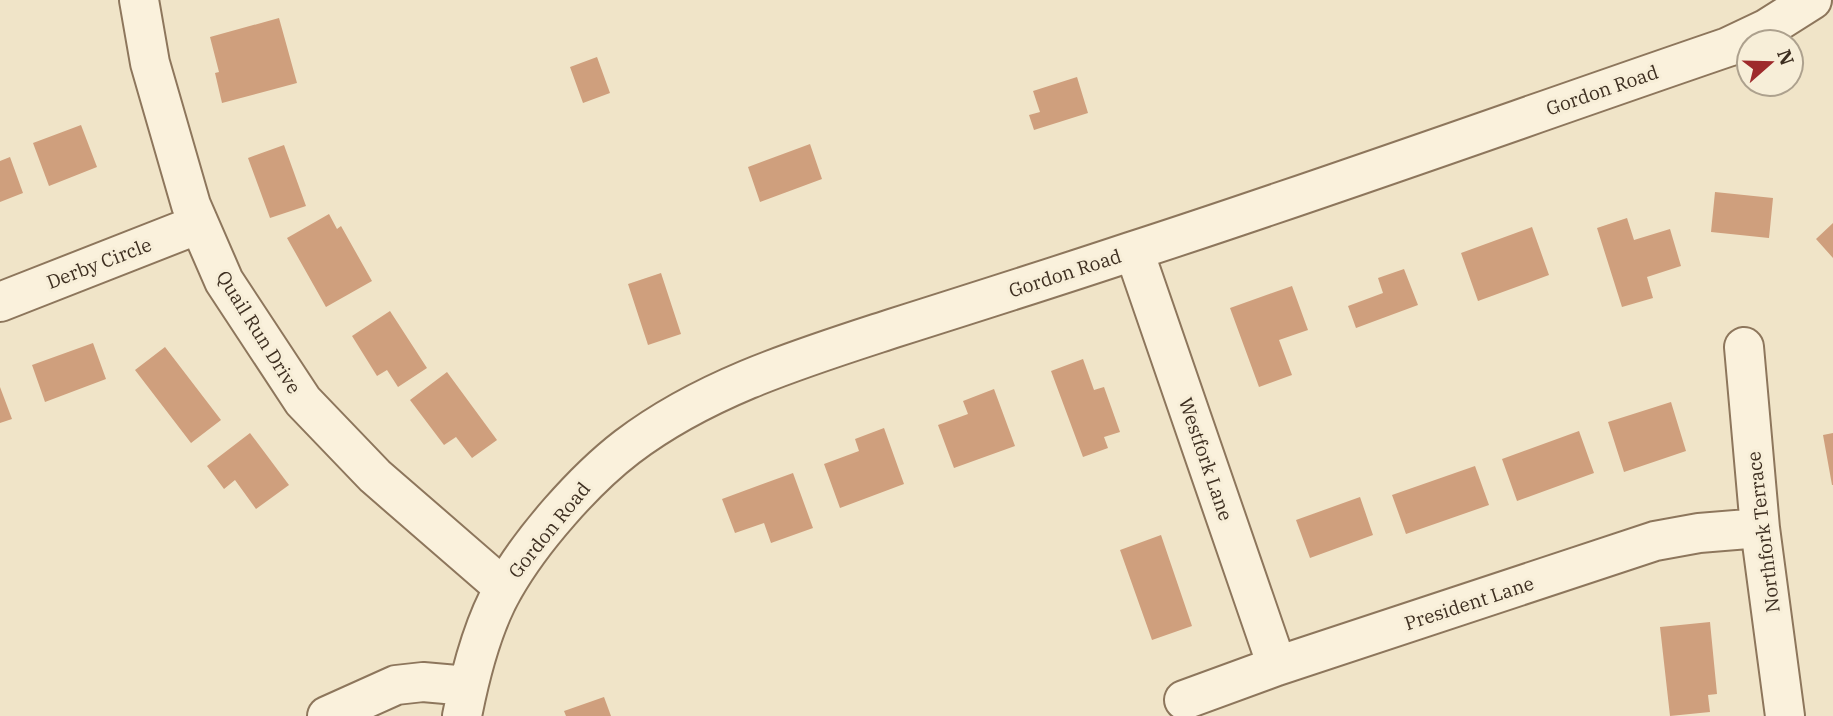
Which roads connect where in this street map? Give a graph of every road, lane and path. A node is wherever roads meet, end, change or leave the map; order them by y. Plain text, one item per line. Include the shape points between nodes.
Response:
1 (139, 0) edge
2 (1812, 0) edge
3 (199, 224) junction
4 (1134, 251) junction
5 (0, 302) edge
6 (1744, 347) dead end
7 (1760, 528) junction
8 (503, 588) junction
9 (1277, 666) junction
10 (1184, 700) dead end
11 (465, 701) edge
12 (327, 716) edge
13 (1785, 716) edge

1 - 3 street, Quail Run Drive via 150,62
2 - 4 street, Gordon Road via 1728,47
3 - 5 street, Derby Circle
3 - 8 street, Quail Run Drive via 224,281 303,401 375,476
4 - 8 street, Gordon Road via 848,343 702,400 650,431 592,477 542,533
4 - 9 street, Westfork Lane
6 - 7 street, Northfork Terrace
7 - 9 street, President Lane via 1655,541
7 - 13 street, Northfork Terrace
8 - 11 street, Gordon Road
9 - 10 street, President Lane
11 - 12 street via 423,682 396,685

